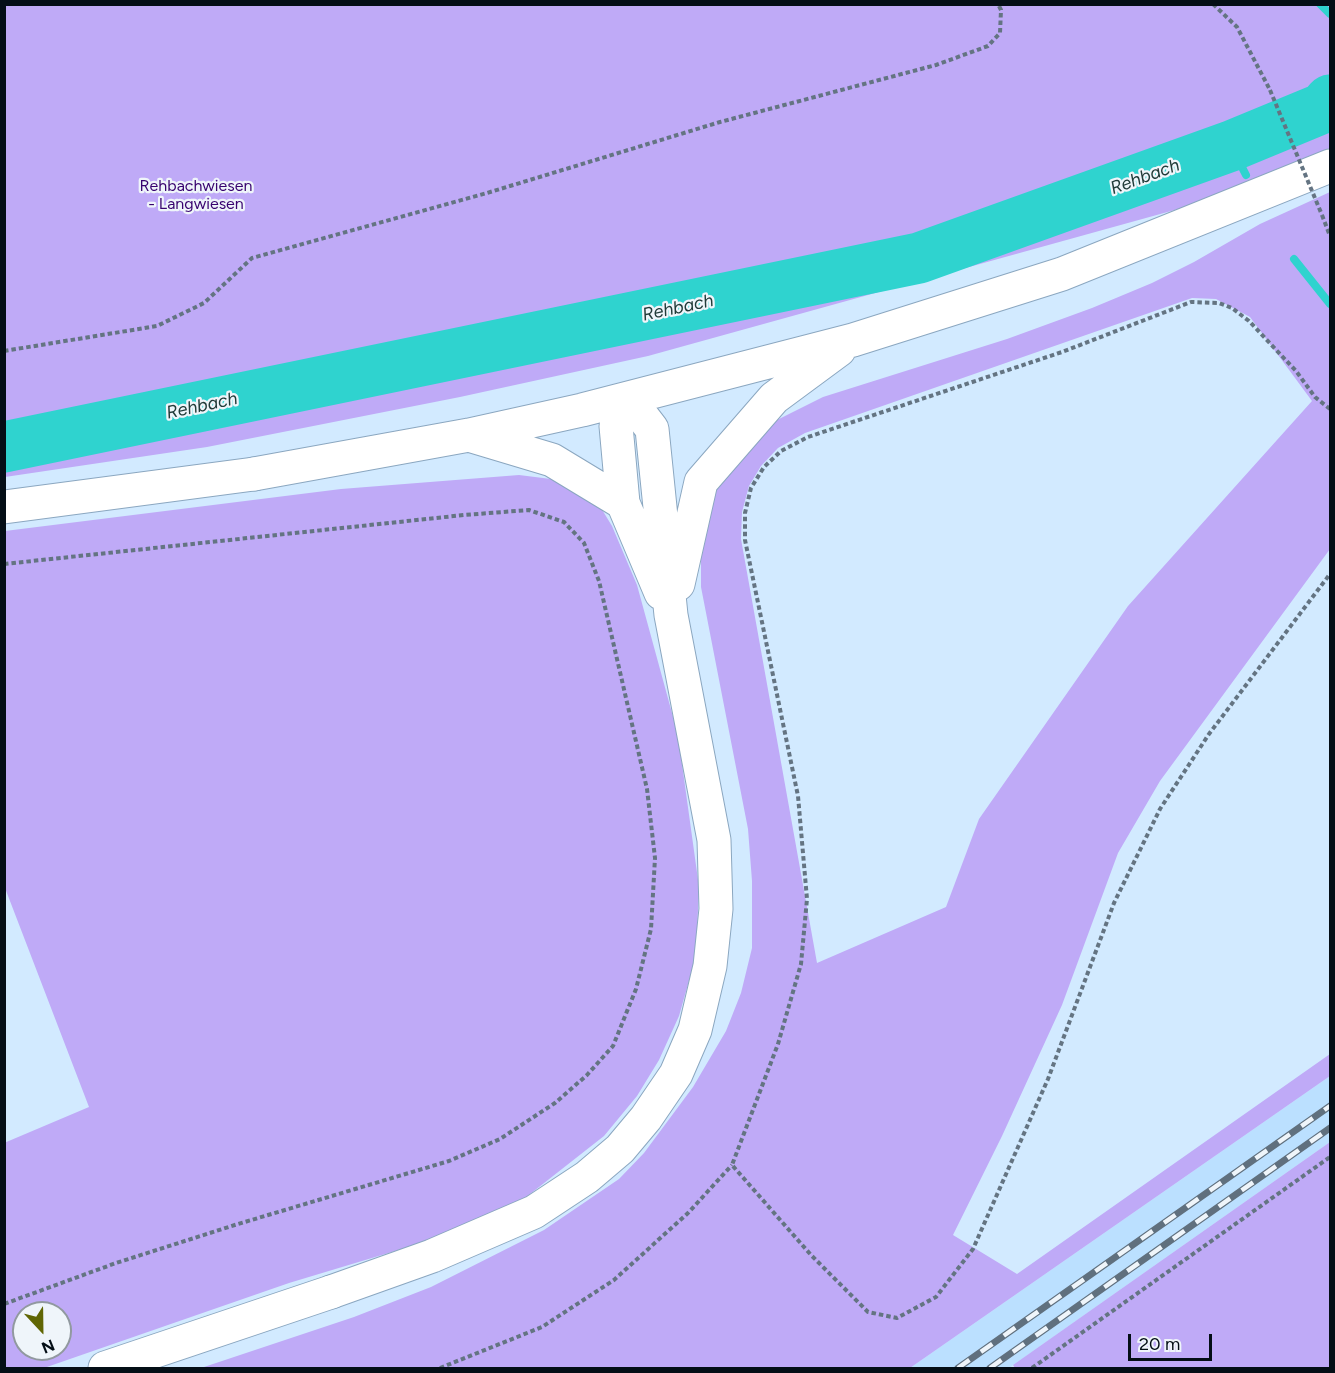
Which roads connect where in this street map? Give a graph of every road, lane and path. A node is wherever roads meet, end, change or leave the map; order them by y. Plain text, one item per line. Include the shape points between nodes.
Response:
1 (998, 4) edge
2 (1213, 4) edge
3 (1330, 166) edge
4 (1330, 236) edge
5 (852, 340) junction
6 (4, 351) edge
7 (629, 399) junction
8 (1330, 409) edge
9 (468, 435) junction
10 (623, 503) junction
11 (4, 507) edge
12 (4, 564) edge
13 (1330, 574) edge
14 (671, 615) junction
15 (1330, 1156) edge
16 (732, 1165) junction
17 (4, 1304) edge
18 (105, 1368) edge
19 (440, 1368) edge
20 (1032, 1368) edge

1 - 6 path via 1000,33 988,46 936,65 720,122 487,193 252,258 204,303 157,326
2 - 4 path, bridge via 1237,27 1270,90
3 - 5 main road via 1062,274
5 - 7 main road
5 - 14 main road via 774,398 701,482
7 - 9 main road
7 - 10 main road via 616,426
7 - 14 main road via 652,429
8 - 16 path via 1315,398 1296,371 1249,321 1219,303 1191,302 1062,352 808,437 781,451 764,467 751,488 745,513 745,540 798,796 807,899 801,964 778,1044
9 - 10 main road via 552,460
9 - 11 main road via 254,474
10 - 14 main road
12 - 17 path via 496,512 529,510 564,522 584,543 599,581 647,789 655,858 651,929 625,1018 613,1046 555,1103 500,1139 448,1161 205,1235
13 - 16 path via 1209,734 1160,809 1114,903 1048,1079 973,1250 936,1297 897,1318 868,1312 810,1256
14 - 18 main road via 714,840 716,909 704,997 694,1030 676,1074 646,1119 620,1149 587,1177 534,1212 432,1256
15 - 20 path
16 - 19 path via 688,1213 614,1280 542,1327

